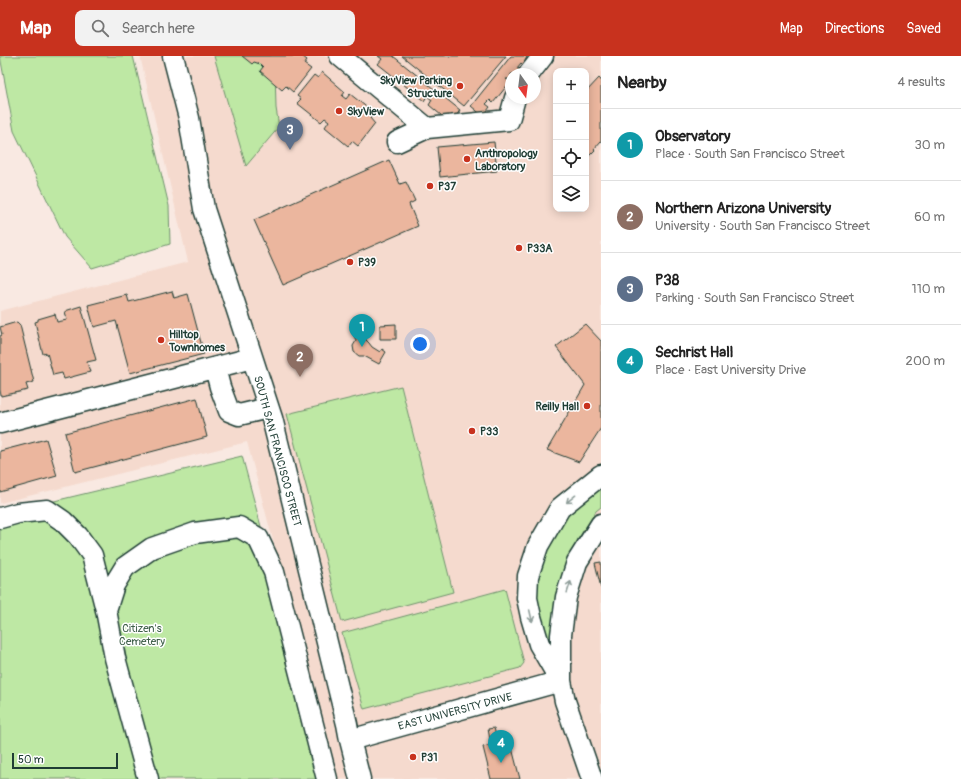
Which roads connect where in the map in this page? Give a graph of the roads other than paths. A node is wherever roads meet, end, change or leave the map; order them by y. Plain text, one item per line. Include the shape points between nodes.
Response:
1 (173, 56) edge
2 (340, 56) edge
3 (543, 56) edge
4 (534, 68) edge
5 (513, 104) edge
6 (427, 128) junction
7 (398, 142) dead end
8 (252, 358) junction
9 (215, 368) junction
10 (268, 408) junction
11 (0, 423) edge
12 (601, 474) edge
13 (0, 518) edge
14 (600, 525) edge
15 (106, 610) junction
16 (561, 682) junction
17 (350, 740) junction
18 (148, 779) edge
19 (327, 779) edge
20 (360, 779) edge
21 (592, 779) edge

1 - 8 street, SOUTH SAN FRANCISCO STREET via 189,118 204,209
2 - 6 street
3 - 4 street
5 - 6 street via 509,120
6 - 7 street
8 - 9 street
8 - 10 street, SOUTH SAN FRANCISCO STREET
9 - 10 street via 228,411 238,415
9 - 11 street
10 - 17 street, SOUTH SAN FRANCISCO STREET
12 -> 16 street via 560,508 538,546 528,576 527,598 539,644
13 - 15 street via 47,510 63,520 92,555
16 -> 14 street via 561,635 566,597 577,562
15 - 18 street via 115,658
15 - 19 street via 114,585 125,567 152,548 195,533 240,527 258,538 274,572
16 - 17 street, EAST UNIVERSITY DRIVE
16 - 21 street
17 - 20 street, SOUTH SAN FRANCISCO STREET

